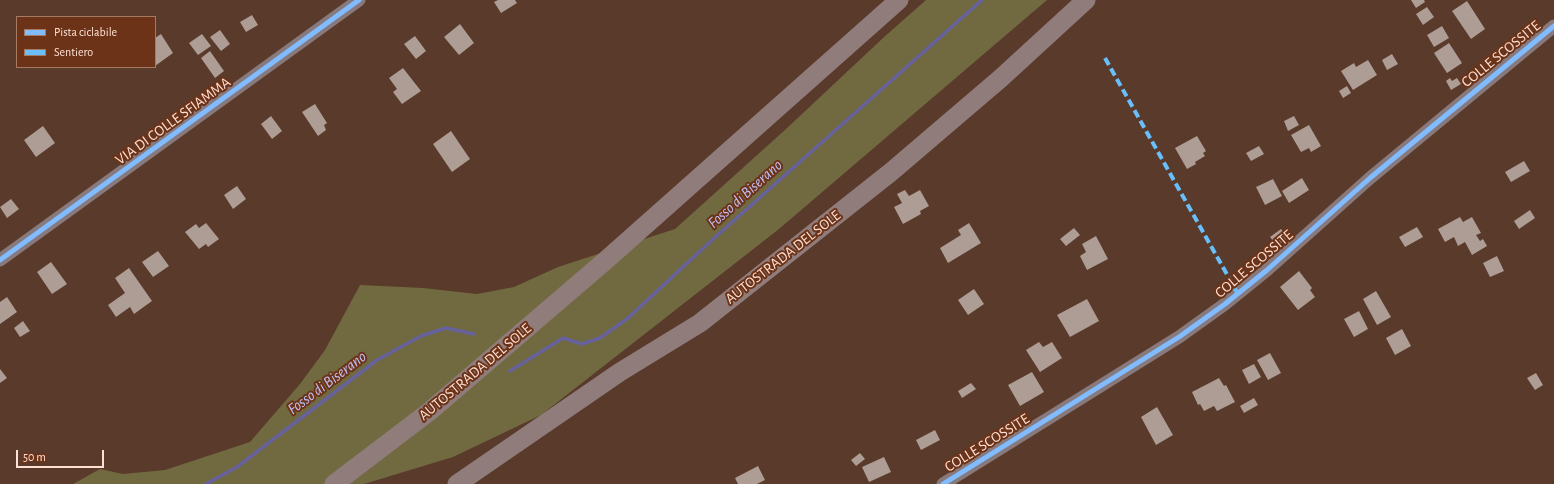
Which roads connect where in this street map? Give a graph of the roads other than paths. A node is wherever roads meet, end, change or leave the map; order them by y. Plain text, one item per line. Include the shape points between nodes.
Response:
1 (359, 0) edge
2 (899, 0) edge
3 (1086, 0) edge
4 (1554, 26) edge
5 (0, 260) edge
6 (334, 484) edge
7 (457, 484) edge
8 (943, 484) edge

1 - 5 street, VIA DI COLLE SFIAMMA
2 - 6 highway, AUTOSTRADA DEL SOLE via 605,261 436,406
3 - 7 highway, AUTOSTRADA DEL SOLE via 1001,78 891,172 700,323 620,372
4 - 8 street, COLLE SCOSSITE via 1370,178 1268,270 1225,304 1179,337

